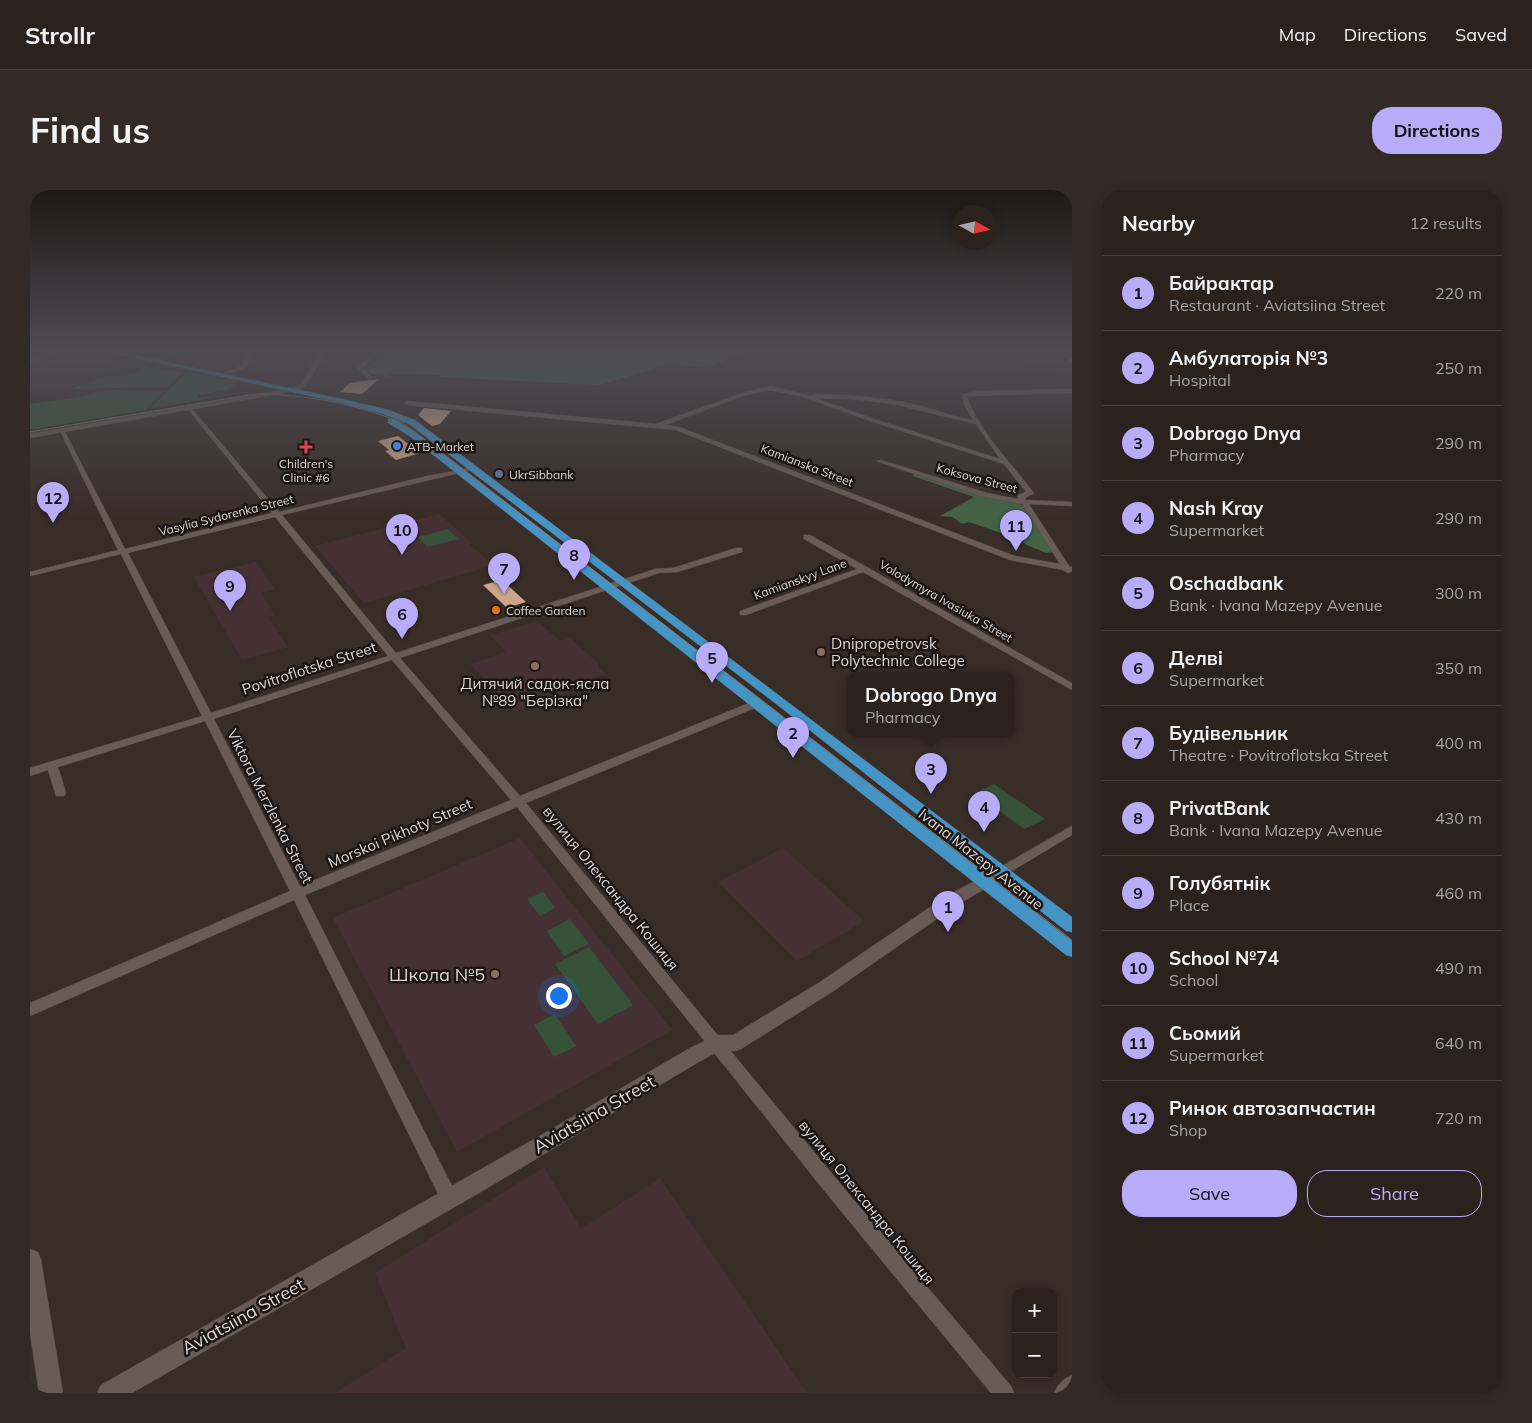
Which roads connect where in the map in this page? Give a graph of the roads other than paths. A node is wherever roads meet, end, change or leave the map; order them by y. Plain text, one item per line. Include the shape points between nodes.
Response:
1 (194, 406) edge
2 (341, 406) edge
3 (353, 406) edge
4 (443, 406) edge
5 (710, 406) edge
6 (833, 406) edge
7 (915, 406) edge
8 (967, 406) edge
9 (189, 407) junction
10 (979, 423) junction
11 (658, 425) junction
12 (61, 430) junction
13 (30, 436) edge
14 (879, 461) dead end
15 (1007, 463) junction
16 (474, 468) junction
17 (460, 471) junction
18 (1024, 502) junction
19 (1072, 504) edge
20 (278, 515) junction
21 (807, 537) dead end
22 (739, 550) dead end
23 (125, 551) junction
24 (865, 569) junction
25 (1069, 569) edge
26 (30, 574) edge
27 (1072, 576) edge
28 (625, 583) junction
29 (609, 588) junction
30 (743, 613) dead end
31 (394, 657) junction
32 (1072, 687) edge
33 (758, 703) junction
34 (208, 717) junction
35 (52, 765) junction
36 (30, 772) edge
37 (60, 794) dead end
38 (518, 801) junction
39 (1072, 830) edge
40 (1001, 872) junction
41 (985, 882) junction
42 (298, 893) junction
43 (1072, 926) edge
44 (1072, 950) edge
45 (30, 1010) edge
46 (717, 1043) junction
47 (449, 1198) junction
48 (30, 1260) edge
49 (1072, 1385) edge
50 (51, 1393) edge
51 (109, 1393) edge
52 (1004, 1393) edge
53 (1064, 1393) edge

1 - 9 street
2 - 17 highway, Ivana Mazepy Avenue via 398,424
3 - 16 highway, Ivana Mazepy Avenue via 398,416 420,426
4 - 11 street, Kamianska Street
5 - 11 street, Koksova Street
6 - 15 street, Koksova Street
7 - 10 street via 960,421
8 - 10 street
9 - 12 street
9 - 20 street, вулиця Олександра Кошиця
10 - 15 street
11 - 25 street, Kamianska Street via 677,428 1012,558
12 - 13 street
12 - 23 street, Viktora Merzlenka Street
14 - 18 street, Koksova Street via 986,495
15 - 18 street via 1030,493 1021,497
16 - 17 street, Vasylia Sydorenka Street
16 - 28 highway, Ivana Mazepy Avenue
17 - 20 street, Vasylia Sydorenka Street
17 - 29 highway, Ivana Mazepy Avenue
18 - 19 street, Koksova Street
18 - 25 street
20 - 23 street, Vasylia Sydorenka Street
20 - 31 street, вулиця Олександра Кошиця
21 - 24 street, Volodymyra Ivasiuka Street
22 - 28 street
23 - 26 street, Vasylia Sydorenka Street
23 - 34 street, Viktora Merzlenka Street
24 - 30 street, Kamianskyy Lane
24 - 32 street, Volodymyra Ivasiuka Street
25 - 27 street
28 - 29 street, Povitroflotska Street
28 - 40 highway, Ivana Mazepy Avenue
29 - 31 street, Povitroflotska Street
29 - 33 highway, Ivana Mazepy Avenue
31 - 34 street, Povitroflotska Street
31 - 38 street, вулиця Олександра Кошиця
33 - 38 street, Morskoi Pikhoty Street
33 - 41 highway, Ivana Mazepy Avenue
34 - 35 street, Povitroflotska Street
34 - 42 street, Viktora Merzlenka Street
35 - 36 street, Povitroflotska Street
35 - 37 street
38 - 42 street, Morskoi Pikhoty Street
38 - 46 street, вулиця Олександра Кошиця
39 - 40 street, Aviatsiina Street
40 - 41 street, Aviatsiina Street
40 - 43 highway, Ivana Mazepy Avenue
41 - 44 highway, Ivana Mazepy Avenue
41 - 46 street, Aviatsiina Street via 735,1043
42 - 45 street, Morskoi Pikhoty Street
42 - 47 street, Viktora Merzlenka Street
46 - 47 street, Aviatsiina Street
46 - 52 street, вулиця Олександра Кошиця
47 - 51 street, Aviatsiina Street
48 - 50 street
49 - 53 street

